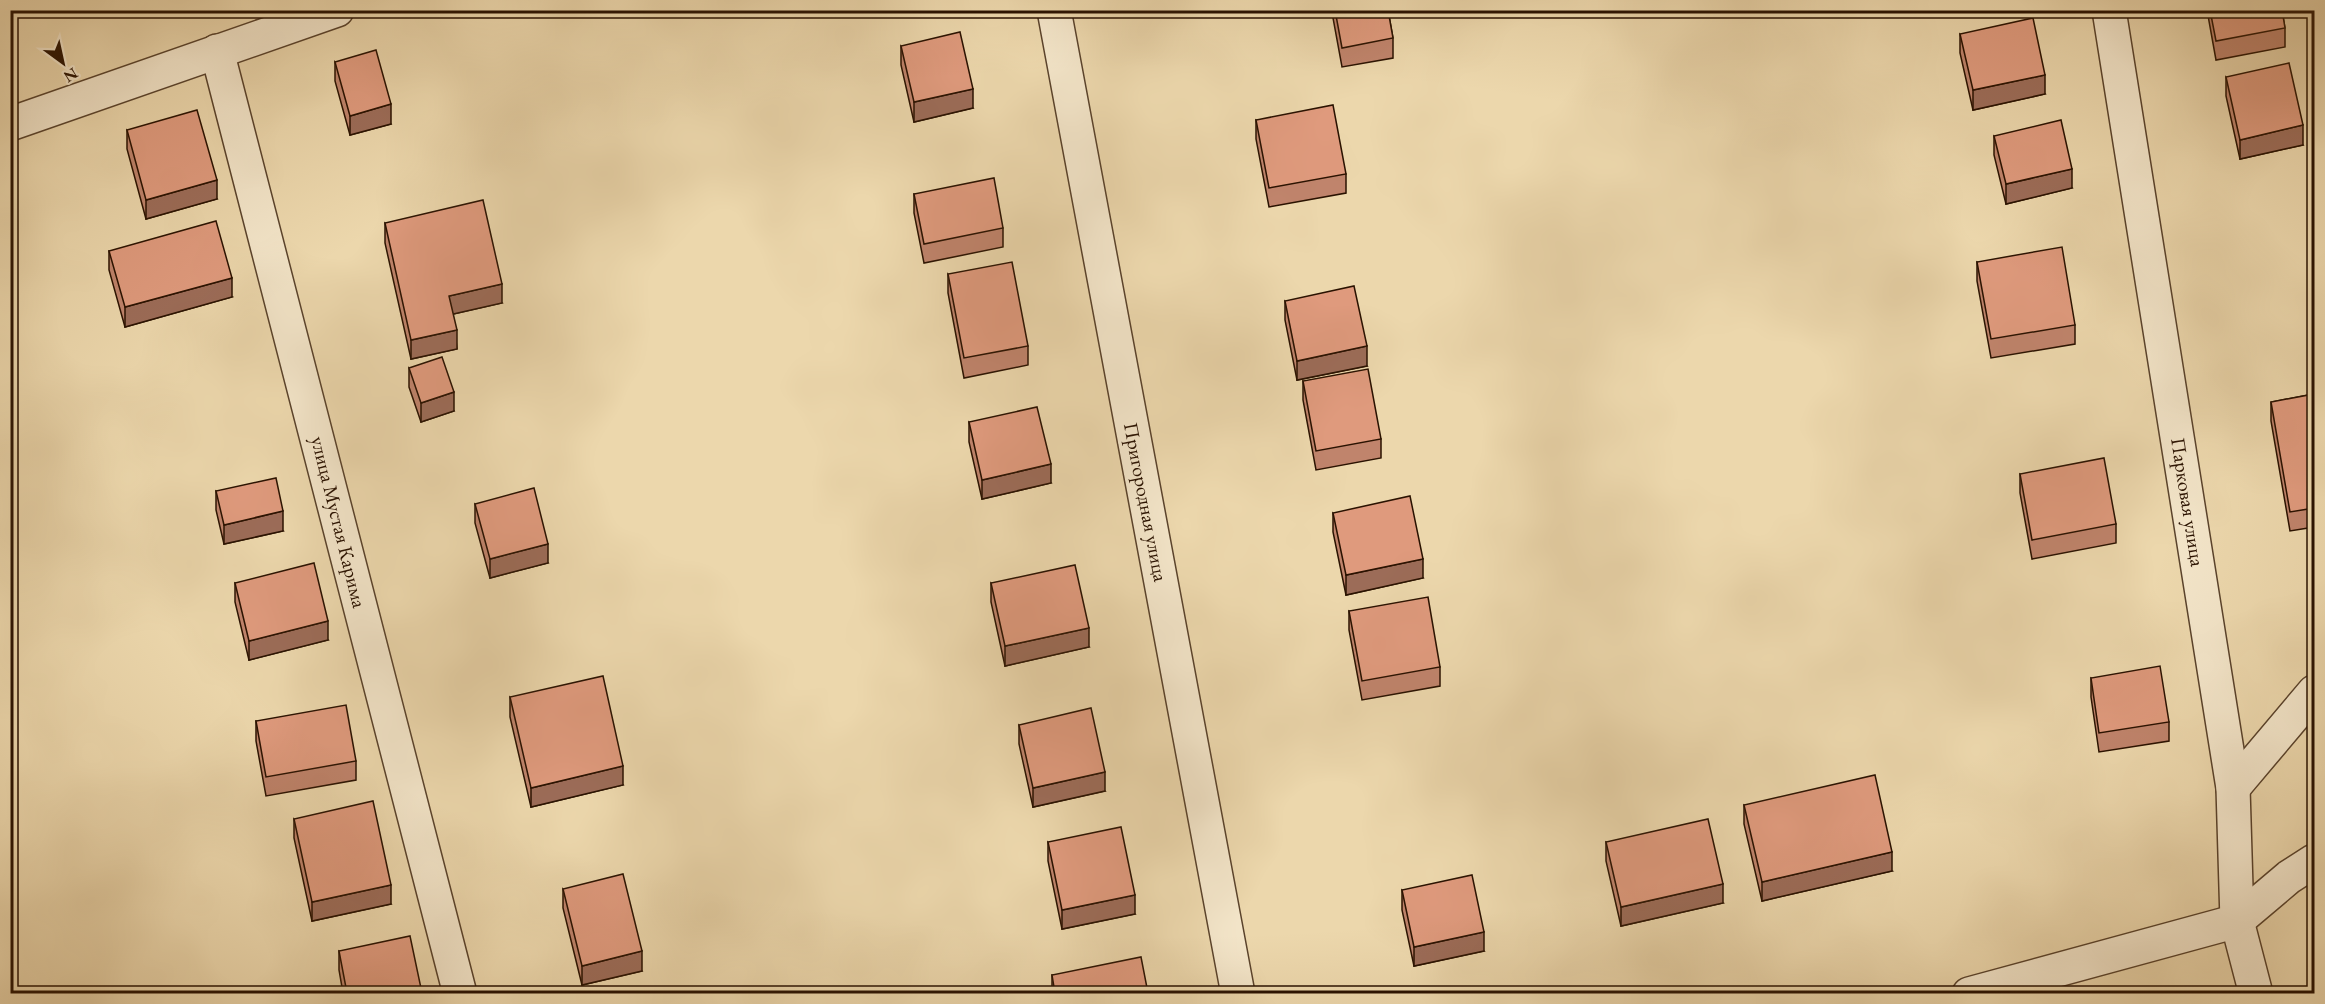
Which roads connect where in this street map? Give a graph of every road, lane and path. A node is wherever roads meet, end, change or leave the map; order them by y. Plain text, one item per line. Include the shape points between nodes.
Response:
1 (337, 10) edge
2 (1054, 10) edge
3 (2109, 10) edge
4 (217, 51) junction
5 (10, 124) edge
6 (2314, 692) edge
7 (2233, 788) junction
8 (2314, 861) edge
9 (2237, 921) junction
10 (2004, 988) edge
11 (460, 993) edge
12 (1238, 993) edge
13 (1969, 993) edge
14 (2256, 993) edge

1 - 4 street
2 - 12 street, Пригородная улица
3 - 7 street, Парковая улица
4 - 5 street
4 - 11 street, улица Мустая Карима
6 - 7 street
7 - 9 street, Парковая улица
8 - 9 street
9 - 10 street
9 - 14 street, Парковая улица
10 - 13 street

